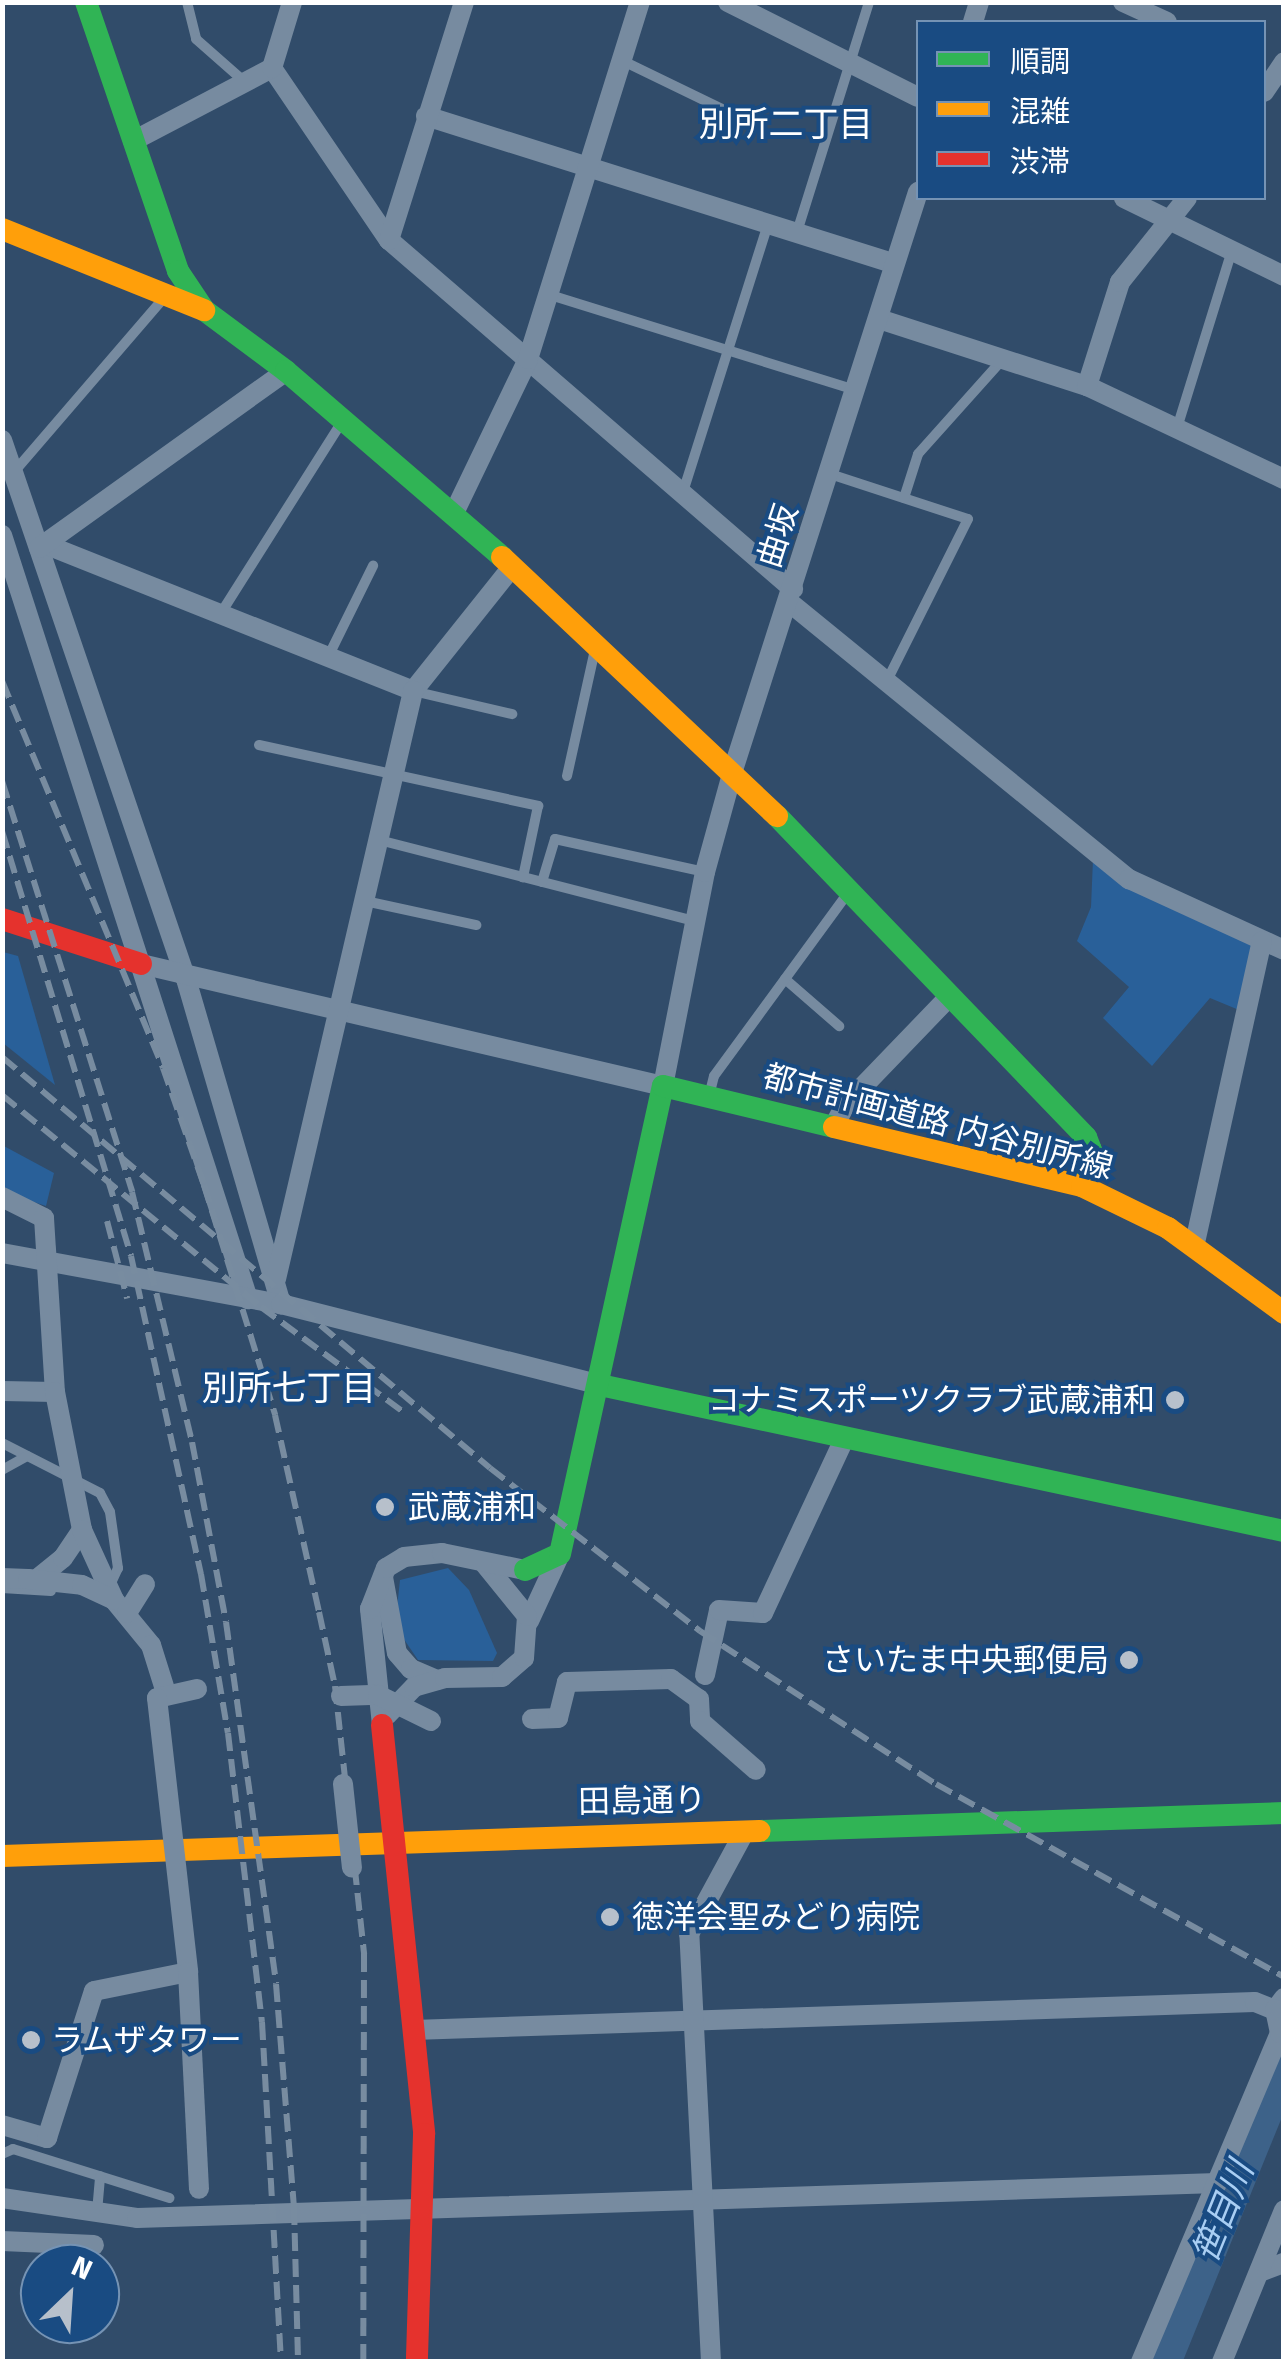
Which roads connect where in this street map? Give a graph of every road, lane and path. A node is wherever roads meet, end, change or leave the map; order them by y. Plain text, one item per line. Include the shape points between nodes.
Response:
1 (86, 2) edge
2 (187, 2) edge
3 (292, 2) edge
4 (464, 2) edge
5 (640, 2) edge
6 (728, 2) edge
7 (869, 2) edge
8 (1123, 2) edge
9 (1163, 20) edge
10 (621, 60) junction
11 (850, 63) junction
12 (272, 68) junction
13 (245, 82) junction
14 (916, 96) edge
15 (726, 111) dead end
16 (426, 116) junction
17 (133, 141) junction
18 (586, 166) junction
19 (916, 198) edge
20 (1128, 200) edge
21 (1185, 200) edge
22 (1170, 220) junction
23 (768, 223) junction
24 (2, 230) edge
25 (797, 232) junction
26 (389, 240) junction
27 (1232, 250) junction
28 (894, 264) junction
29 (1284, 276) edge
30 (546, 294) junction
31 (167, 295) junction
32 (204, 310) junction
33 (879, 319) junction
34 (726, 350) junction
35 (528, 359) junction
36 (1003, 359) junction
37 (286, 371) junction
38 (1086, 386) junction
39 (856, 390) junction
40 (343, 420) junction
41 (1177, 428) junction
42 (2, 440) edge
43 (13, 473) junction
44 (830, 474) junction
45 (1284, 480) edge
46 (683, 492) junction
47 (904, 498) junction
48 (453, 515) junction
49 (42, 547) junction
50 (4, 548) edge
51 (373, 566) dead end
52 (512, 567) junction
53 (791, 596) junction
54 (220, 614) junction
55 (598, 640) junction
56 (328, 658) junction
57 (887, 682) junction
58 (413, 692) junction
59 (512, 714) dead end
60 (260, 745) dead end
61 (733, 770) junction
62 (394, 774) junction
63 (567, 776) dead end
64 (378, 840) junction
65 (705, 872) junction
66 (523, 877) junction
67 (542, 882) junction
68 (849, 892) junction
69 (364, 901) junction
70 (2, 918) edge
71 (695, 921) junction
72 (476, 925) dead end
73 (1262, 940) junction
74 (1284, 950) edge
75 (140, 964) junction
76 (786, 978) junction
77 (186, 979) junction
78 (950, 996) junction
79 (340, 1014) junction
80 (840, 1026) dead end
81 (664, 1086) junction
82 (708, 1097) junction
83 (834, 1126) junction
84 (1082, 1186) junction
85 (2, 1197) edge
86 (1194, 1247) junction
87 (2, 1254) edge
88 (278, 1294) junction
89 (248, 1299) junction
90 (1284, 1313) edge
91 (600, 1385) junction
92 (2, 1391) edge
93 (55, 1392) junction
94 (845, 1437) junction
95 (2, 1443) edge
96 (27, 1456) junction
97 (2, 1470) edge
98 (82, 1530) junction
99 (1284, 1531) edge
100 (560, 1554) junction
101 (478, 1558) junction
102 (525, 1570) joint
103 (383, 1571) junction
104 (2, 1578) edge
105 (37, 1578) junction
106 (145, 1584) dead end
107 (2, 1588) edge
108 (92, 1592) junction
109 (122, 1608) junction
110 (528, 1621) junction
111 (437, 1680) junction
112 (690, 1681) junction
113 (197, 1689) dead end
114 (166, 1696) junction
115 (341, 1696) dead end
116 (425, 1717) dead end
117 (532, 1719) dead end
118 (382, 1725) junction
119 (756, 1770) dead end
120 (340, 1788) dead end
121 (1284, 1812) edge
122 (745, 1832) junction
123 (391, 1838) junction
124 (180, 1850) junction
125 (2, 1856) edge
126 (352, 1868) dead end
127 (188, 1972) junction
128 (1279, 2004) edge
129 (693, 2022) junction
130 (413, 2030) junction
131 (2, 2125) edge
132 (2, 2154) edge
133 (100, 2176) junction
134 (1217, 2183) junction
135 (200, 2188) dead end
136 (702, 2196) junction
137 (2, 2198) edge
138 (170, 2198) dead end
139 (1284, 2210) edge
140 (97, 2212) junction
141 (423, 2212) junction
142 (2, 2241) edge
143 (71, 2244) edge
144 (1284, 2263) edge
145 (1260, 2272) junction
146 (417, 2362) edge
147 (711, 2362) edge
148 (1141, 2362) edge
149 (1222, 2362) edge

1 - 17 street
2 - 13 lane via 196,39
3 - 12 street
4 - 16 street
5 - 10 street
6 - 11 street
7 - 11 lane
8 - 9 street
10 - 15 lane
10 - 18 street
11 - 14 street
11 - 25 lane
12 - 13 street
12 - 26 street
13 - 17 street
16 - 18 street
16 - 26 street
17 - 32 street via 178,270
18 - 23 street
18 - 30 street
19 - 28 street, 曲坂
20 - 22 street
21 - 22 street
22 - 27 street
22 - 38 street via 1120,282
23 - 25 street
23 - 34 lane
24 - 31 street
25 - 28 street
26 - 35 street
27 - 29 street
27 - 41 lane
28 - 33 street, 曲坂
30 - 34 lane
30 - 35 street
31 - 32 street
31 - 43 lane
32 - 37 street
33 - 36 street
33 - 39 street, 曲坂
34 - 39 lane
34 - 46 lane
35 - 46 street
35 - 48 street
36 - 38 street
36 - 47 lane via 918,454
37 - 40 street
37 - 49 street
38 - 41 street
39 - 44 street, 曲坂
40 - 48 street
40 - 54 lane
41 - 45 street
42 - 43 street
43 - 49 street
44 - 47 lane
44 - 53 street, 曲坂
46 - 53 street
47 - 57 lane via 968,519
48 - 52 street
49 - 50 street
49 - 54 street
49 - 77 street
50 - 75 street
51 - 56 lane
52 - 55 street
52 - 58 street
53 - 57 street
53 - 61 street, 曲坂
54 - 56 street
55 - 61 street
55 - 63 lane
56 - 58 street
57 - 73 street via 1129,879
58 - 59 lane
58 - 62 street
60 - 62 lane
61 - 65 street, 曲坂
61 - 68 street
62 - 64 street
62 - 66 lane via 538,806
64 - 66 lane
64 - 69 street
65 - 67 lane via 555,840
65 - 71 street, 曲坂
66 - 67 lane
67 - 71 lane
68 - 76 lane
68 - 78 street
69 - 72 lane
69 - 79 street
70 - 75 street
71 - 81 street, 曲坂
73 - 74 street
73 - 86 street
75 - 77 street
75 - 89 street
76 - 80 lane
76 - 82 lane via 714,1076
77 - 79 street
77 - 88 street
78 - 83 street via 845,1105
78 - 84 street via 1086,1137 1091,1150
79 - 81 street
79 - 88 street
81 - 82 street, 都市計画道路 内谷別所線
81 - 91 street
82 - 83 street, 都市計画道路 内谷別所線
83 - 84 street, 都市計画道路 内谷別所線
84 - 86 street, 都市計画道路 内谷別所線 via 1143,1213
85 - 93 street, bridge via 44,1218
86 - 90 street, 都市計画道路 内谷別所線
87 - 89 street
88 - 89 street
88 - 91 street
91 - 94 street
91 - 100 street
92 - 93 street
93 - 98 street, bridge
94 - 99 street
94 - 112 street via 763,1613 720,1610
95 - 96 lane
96 - 97 lane
96 - 108 lane via 92,1487 106,1502 118,1568 111,1586
98 - 105 street via 63,1558
98 - 109 street, bridge
100 - 102 street
100 - 110 street
101 - 102 street
101 - 103 street via 424,1554
101 - 110 street via 513,1592
103 - 111 street via 392,1643 411,1669
103 - 118 street via 370,1609
104 - 105 street
105 - 109 street, bridge via 82,1585
106 - 109 street, bridge
107 - 108 lane
108 - 109 lane
109 - 114 street, bridge via 151,1645
109 - 124 street via 153,1646 160,1675
110 - 111 street via 528,1650 512,1672
111 - 118 street via 401,1697
112 - 117 street via 567,1682 558,1718
112 - 119 street via 700,1721
113 - 114 street, bridge
114 - 127 street, bridge via 156,1698
115 - 116 street, bridge via 378,1695
118 - 123 street
120 - 126 street, bridge
121 - 122 street, 田島通り
122 - 123 street, 田島通り
122 - 129 street via 688,1934
123 - 124 street, 田島通り
123 - 130 street
124 - 125 street, 田島通り
127 - 131 street via 94,1991 47,2138
127 - 135 street, bridge
128 - 129 street
128 - 134 street via 1280,2034
129 - 130 street
129 - 136 street
130 - 141 street
132 - 133 lane via 13,2149
133 - 138 lane
133 - 140 lane
134 - 136 street
134 - 148 street
136 - 141 street
136 - 147 street
137 - 140 street
139 - 145 street
140 - 141 street via 137,2218
141 - 146 street
142 - 143 street
144 - 145 street
145 - 149 street

